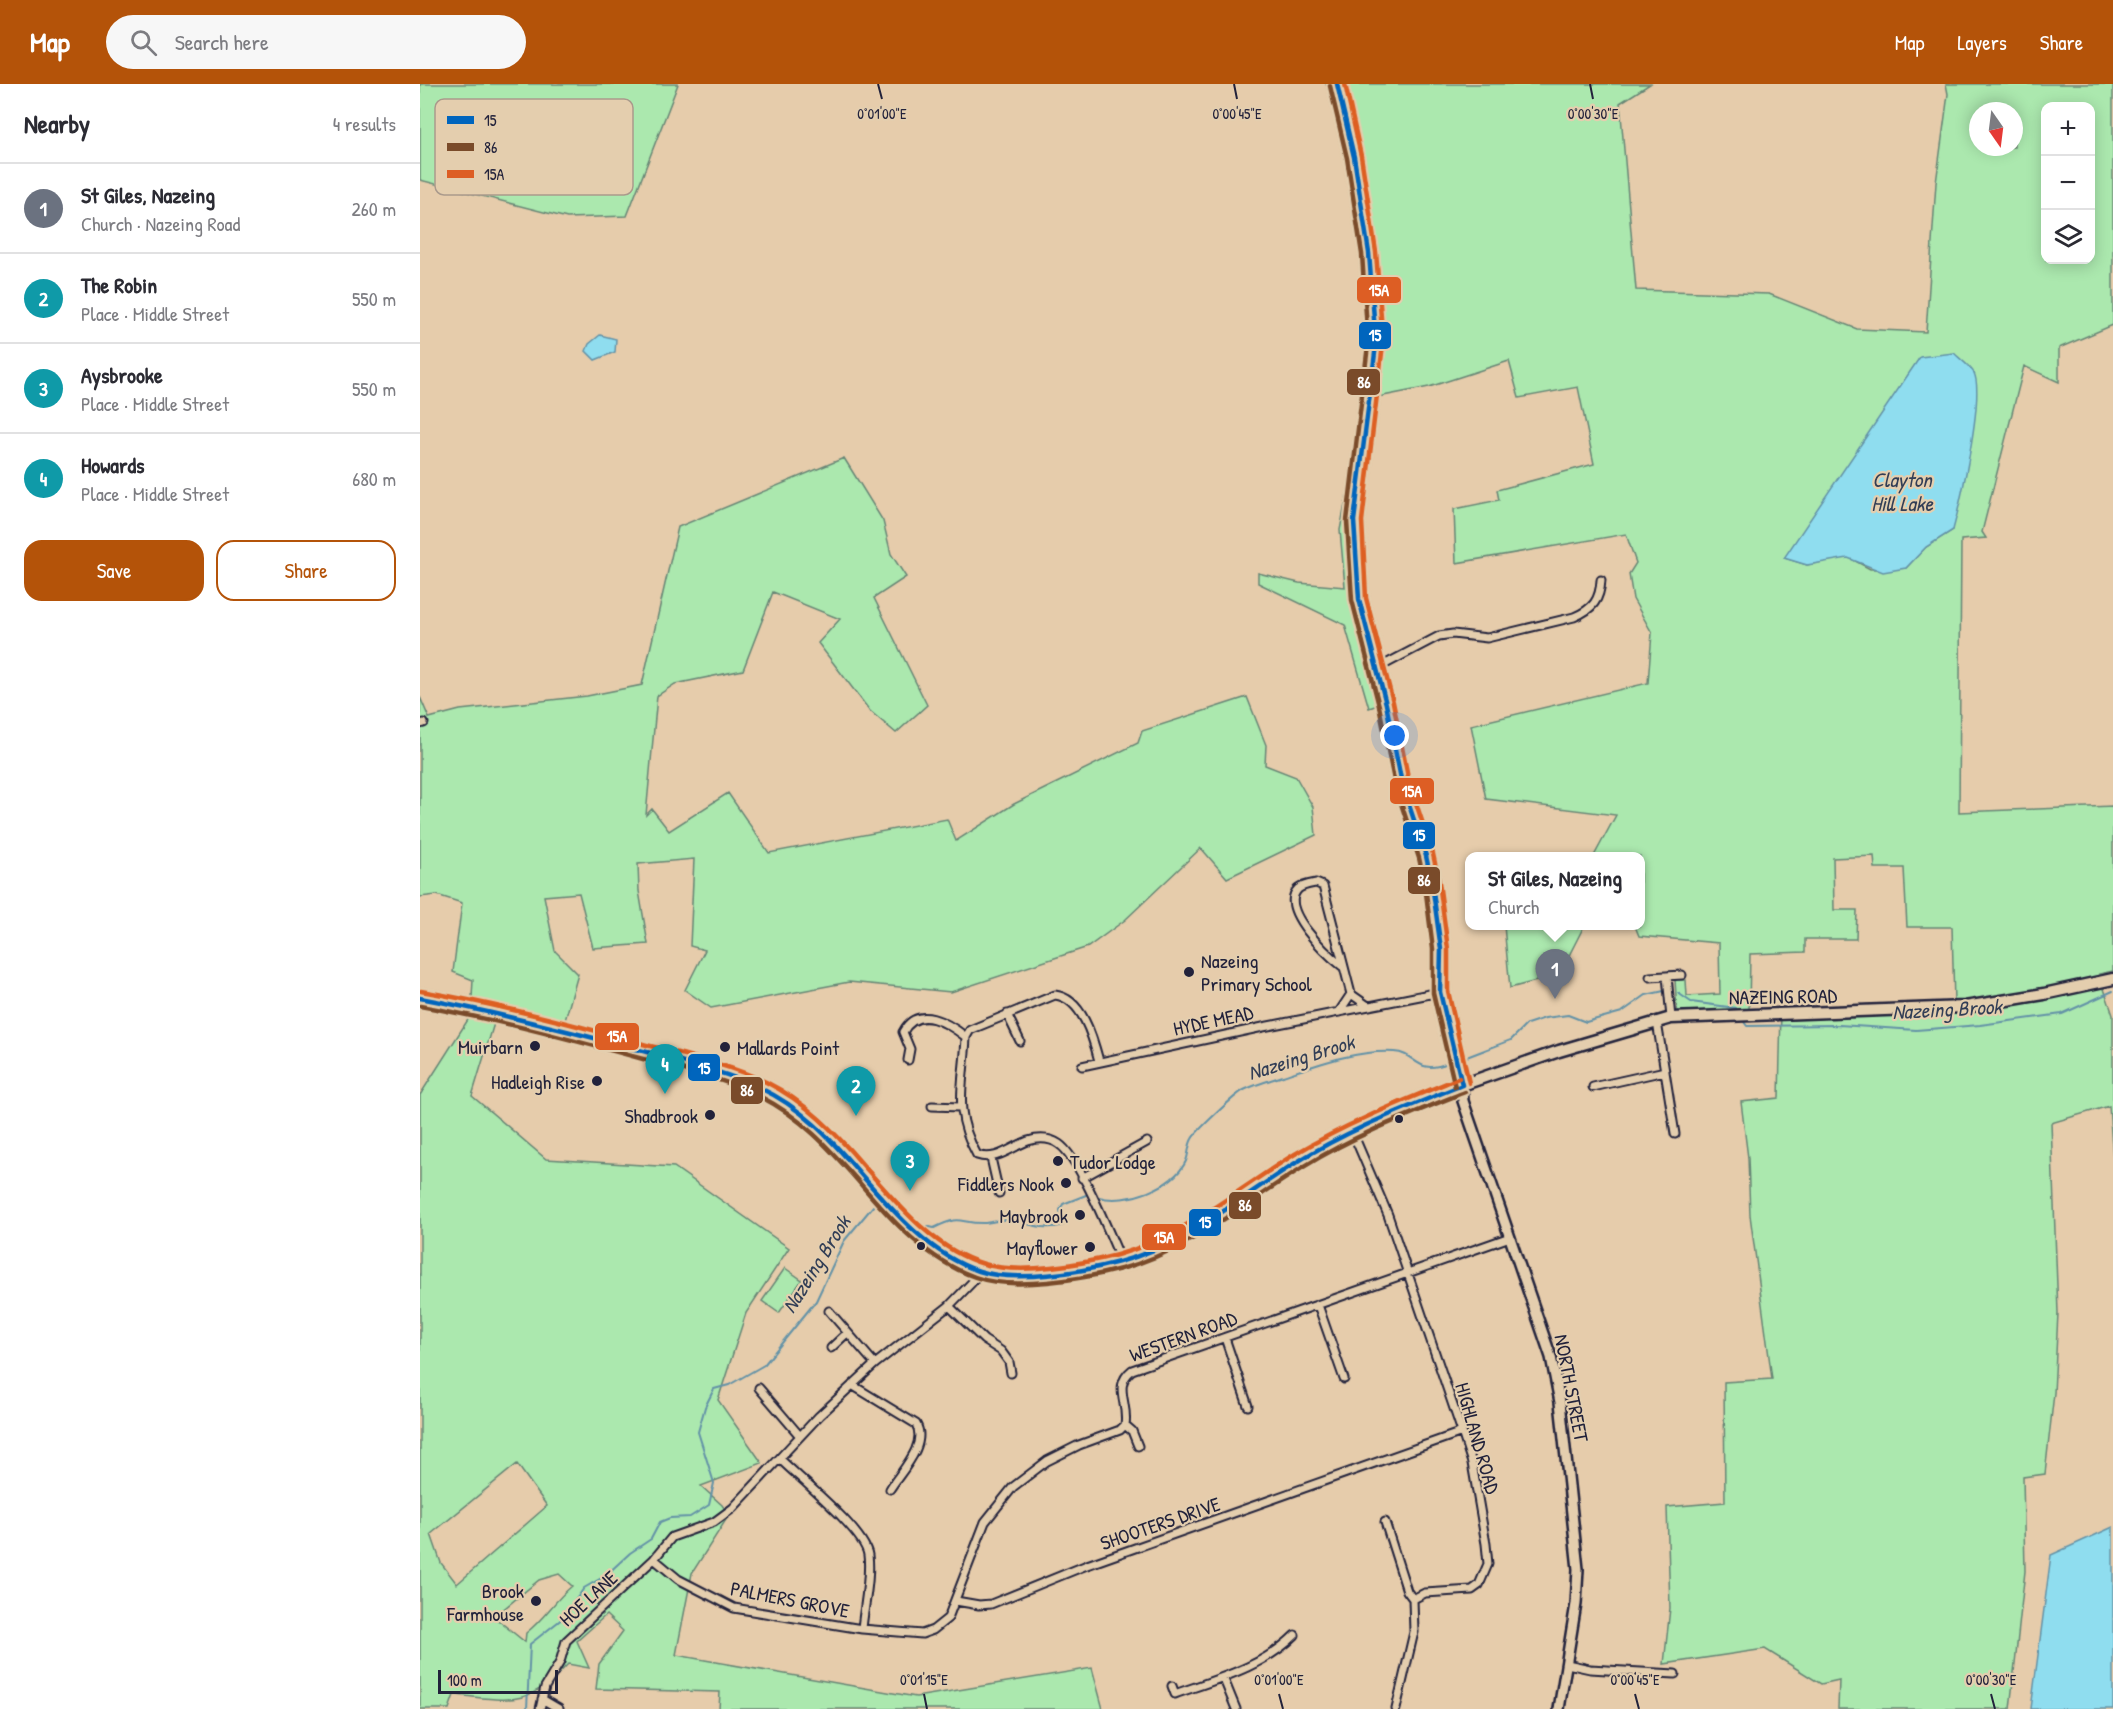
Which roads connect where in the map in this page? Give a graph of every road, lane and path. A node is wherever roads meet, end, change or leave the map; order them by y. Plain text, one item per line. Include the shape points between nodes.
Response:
1 (1337, 84) edge
2 (1601, 580) dead end
3 (1378, 668) junction
4 (1342, 966) junction
5 (1682, 975) dead end
6 (1667, 976) junction
7 (1650, 977) dead end
8 (2113, 979) edge
9 (1440, 992) junction
10 (1351, 994) junction
11 (420, 998) edge
12 (1368, 1006) junction
13 (1339, 1012) junction
14 (1007, 1014) junction
15 (1671, 1018) junction
16 (1657, 1022) junction
17 (966, 1037) junction
18 (1020, 1041) dead end
19 (908, 1060) dead end
20 (1099, 1061) junction
21 (1082, 1066) dead end
22 (1665, 1071) junction
23 (1462, 1085) junction
24 (1593, 1087) dead end
25 (932, 1106) dead end
26 (960, 1107) junction
27 (1352, 1131) junction
28 (1675, 1134) dead end
29 (1147, 1142) dead end
30 (991, 1158) junction
31 (1082, 1178) junction
32 (999, 1193) dead end
33 (1510, 1237) junction
34 (1122, 1262) junction
35 (982, 1272) junction
36 (1407, 1273) junction
37 (1318, 1305) junction
38 (950, 1306) junction
39 (829, 1311) dead end
40 (847, 1333) junction
41 (1226, 1338) junction
42 (831, 1348) dead end
43 (875, 1364) junction
44 (1011, 1373) dead end
45 (1344, 1379) dead end
46 (852, 1385) junction
47 (759, 1388) dead end
48 (1248, 1406) dead end
49 (1125, 1425) junction
50 (1462, 1432) junction
51 (800, 1436) junction
52 (1138, 1446) dead end
53 (780, 1459) junction
54 (890, 1489) dead end
55 (1385, 1522) dead end
56 (654, 1558) junction
57 (1413, 1599) junction
58 (956, 1600) junction
59 (862, 1629) junction
60 (1295, 1635) dead end
61 (1567, 1664) junction
62 (1675, 1674) dead end
63 (1223, 1677) junction
64 (1172, 1686) dead end
65 (1175, 1694) junction
66 (542, 1699) junction
67 (1178, 1702) dead end
68 (540, 1709) edge
69 (559, 1709) edge
70 (1236, 1709) edge
71 (1396, 1709) edge
72 (1559, 1709) edge

1 - 3 main road via 1354,157 1369,253 1376,345 1354,552 1359,599
2 - 3 street via 1595,604 1580,614 1487,638 1439,636
3 - 9 main road via 1399,775 1432,884 1441,949
4 - 4 street via 1323,886 1304,886 1295,896 1300,919 1313,940
4 - 10 street
5 - 6 street
6 - 7 street
6 - 15 street
8 - 15 main road, NAZEING ROAD via 1965,1007
9 - 12 street, HYDE MEAD
9 - 23 main road
10 - 12 street
10 - 13 street
11 - 35 street via 557,1027 751,1083 811,1118 911,1227 939,1250
12 - 13 street, HYDE MEAD
13 - 20 street, HYDE MEAD
14 - 17 street via 970,1030
14 - 18 street
14 - 20 street via 1056,995 1066,996 1089,1031
15 - 16 main road, NAZEING ROAD
16 - 22 street
16 - 23 main road, NAZEING ROAD
17 - 19 street via 946,1022 932,1017 917,1018 903,1032 910,1049
17 - 26 street
20 - 21 street, HYDE MEAD
22 - 24 street
22 - 28 street
23 - 27 street
23 - 33 street, NORTH STREET via 1463,1101
25 - 26 street
26 - 30 street via 977,1155
27 - 34 street via 1186,1236
27 - 36 street, HIGHLAND ROAD via 1388,1215
29 - 31 street
30 - 31 street via 1028,1141 1049,1139 1065,1149
30 - 32 street
31 - 34 street
33 - 36 street, WESTERN ROAD
33 - 61 street, NORTH STREET via 1551,1357 1565,1444 1578,1569
34 - 35 street via 1057,1272
35 - 38 street, HOE LANE
36 - 37 street, WESTERN ROAD
36 - 50 street, HIGHLAND ROAD
37 - 41 street, WESTERN ROAD
37 - 45 street
38 - 43 street, HOE LANE
38 - 44 street via 1001,1351
39 - 40 street
40 - 42 street
40 - 43 street
41 - 48 street
41 - 49 street, WESTERN ROAD via 1124,1376 1121,1385
43 - 46 street, HOE LANE
46 - 51 street, HOE LANE
46 - 54 street via 916,1424 920,1432 920,1442
47 - 51 street
49 - 52 street
49 - 58 street via 1055,1456 1013,1487 985,1522
50 - 57 street, HIGHLAND ROAD via 1474,1473 1488,1564 1479,1585 1472,1590 1425,1593
50 - 58 street, SHOOTERS DRIVE via 1087,1565 992,1604
51 - 53 street, HOE LANE
53 - 56 street, HOE LANE via 733,1508 714,1522 672,1537
53 - 59 street, PALMERS GROVE via 867,1547 869,1566
55 - 57 street
56 - 59 street, PALMERS GROVE via 678,1579 734,1608
56 - 66 street, HOE LANE via 566,1641
57 - 71 street via 1414,1632
58 - 59 street, PALMERS GROVE via 948,1618 933,1630 908,1635
60 - 63 street via 1282,1649
61 - 62 street
61 - 72 street, NORTH STREET
63 - 65 street
63 - 70 street
64 - 65 street
65 - 67 street
66 - 68 street, HOE LANE
66 - 69 street

